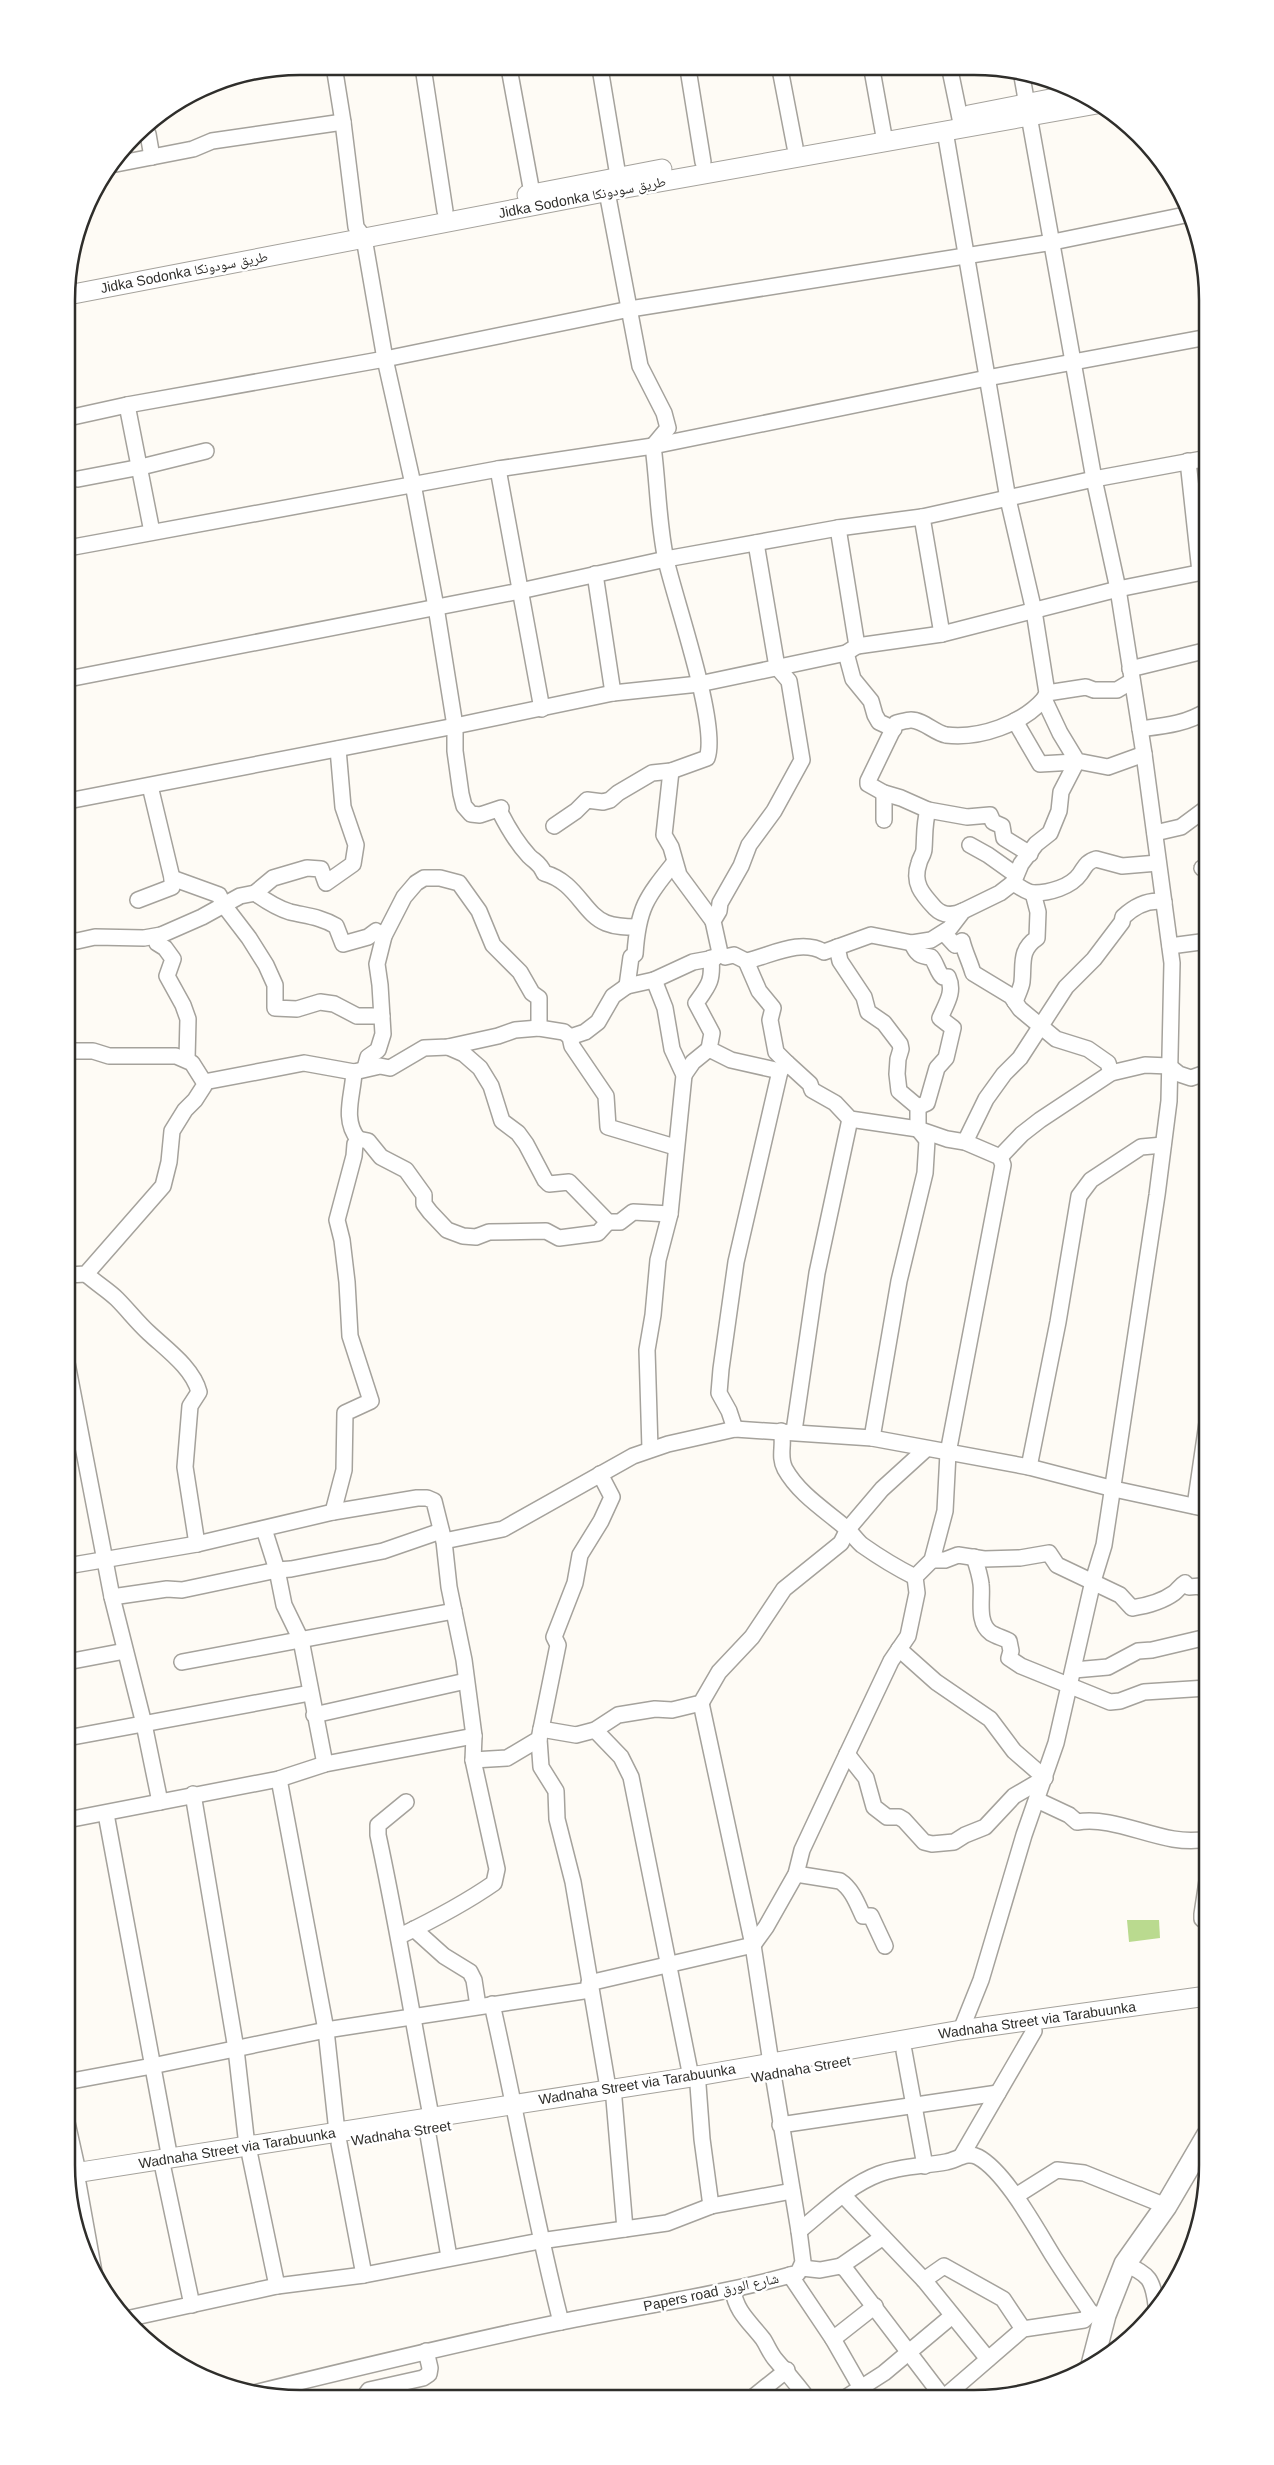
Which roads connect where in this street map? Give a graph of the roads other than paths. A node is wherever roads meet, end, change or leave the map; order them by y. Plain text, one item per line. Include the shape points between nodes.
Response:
1 (335, 75) edge
2 (424, 75) edge
3 (511, 75) edge
4 (601, 75) edge
5 (689, 75) edge
6 (781, 75) edge
7 (873, 75) edge
8 (950, 75) edge
9 (1022, 80) edge
10 (1070, 96) edge
11 (1087, 105) edge
12 (1027, 110) junction
13 (343, 122) junction
14 (955, 125) junction
15 (148, 135) edge
16 (884, 136) junction
17 (794, 147) junction
18 (152, 157) junction
19 (703, 162) junction
20 (121, 163) edge
21 (615, 186) junction
22 (534, 200) junction
23 (445, 211) junction
24 (1183, 216) edge
25 (360, 232) junction
26 (1053, 242) junction
27 (965, 255) junction
28 (152, 272) junction
29 (75, 282) edge
30 (75, 293) edge
31 (630, 309) junction
32 (1199, 339) edge
33 (385, 358) junction
34 (1075, 363) junction
35 (987, 378) junction
36 (127, 405) junction
37 (75, 416) edge
38 (653, 446) junction
39 (206, 451) dead end
40 (1199, 459) edge
41 (1188, 461) junction
42 (141, 467) junction
43 (498, 469) junction
44 (1094, 478) junction
45 (78, 479) dead end
46 (414, 484) junction
47 (1008, 499) junction
48 (922, 516) junction
49 (838, 528) junction
50 (152, 532) junction
51 (1199, 537) edge
52 (756, 542) junction
53 (75, 547) edge
54 (666, 558) junction
55 (1199, 573) edge
56 (595, 574) junction
57 (1118, 589) junction
58 (520, 591) junction
59 (436, 607) junction
60 (1034, 611) junction
61 (942, 634) junction
62 (852, 650) junction
63 (1199, 653) edge
64 (777, 667) junction
65 (1131, 675) junction
66 (75, 678) edge
67 (699, 684) junction
68 (613, 693) junction
69 (1046, 696) junction
70 (542, 709) junction
71 (1199, 716) edge
72 (1015, 721) junction
73 (455, 726) junction
74 (894, 729) junction
75 (1140, 729) junction
76 (338, 749) junction
77 (1144, 754) junction
78 (1076, 761) junction
79 (671, 771) junction
80 (150, 786) junction
81 (884, 793) junction
82 (75, 800) edge
83 (928, 810) junction
84 (1199, 814) edge
85 (884, 820) dead end
86 (554, 826) dead end
87 (1155, 833) junction
88 (970, 845) dead end
89 (1030, 854) junction
90 (1158, 862) junction
91 (674, 863) junction
92 (172, 878) junction
93 (1015, 879) junction
94 (255, 893) junction
95 (1033, 893) junction
96 (138, 900) dead end
97 (1164, 902) junction
98 (223, 904) junction
99 (963, 911) junction
100 (713, 921) junction
101 (637, 927) junction
102 (944, 933) junction
103 (161, 935) junction
104 (384, 936) junction
105 (75, 941) edge
106 (1199, 941) edge
107 (912, 943) junction
108 (1170, 946) junction
109 (837, 947) junction
110 (715, 956) junction
111 (746, 961) junction
112 (654, 980) junction
113 (627, 986) junction
114 (1015, 1002) junction
115 (382, 1016) junction
116 (1041, 1027) junction
117 (538, 1028) junction
118 (570, 1037) junction
119 (448, 1047) junction
120 (709, 1049) junction
121 (75, 1050) edge
122 (187, 1059) junction
123 (1169, 1066) junction
124 (784, 1067) junction
125 (360, 1070) junction
126 (1111, 1073) junction
127 (684, 1075) junction
128 (1199, 1075) edge
129 (204, 1082) junction
130 (918, 1107) junction
131 (850, 1119) junction
132 (918, 1129) junction
133 (358, 1139) junction
134 (965, 1142) junction
135 (1162, 1145) junction
136 (676, 1147) junction
137 (1000, 1157) junction
138 (670, 1214) junction
139 (608, 1222) junction
140 (86, 1274) junction
141 (75, 1275) edge
142 (735, 1429) junction
143 (787, 1431) junction
144 (75, 1435) edge
145 (872, 1438) junction
146 (650, 1449) junction
147 (926, 1449) junction
148 (948, 1453) junction
149 (1030, 1467) junction
150 (600, 1474) junction
151 (1114, 1489) junction
152 (1199, 1507) edge
153 (334, 1512) junction
154 (264, 1529) junction
155 (848, 1529) junction
156 (442, 1536) junction
157 (197, 1544) junction
158 (974, 1557) junction
159 (106, 1559) junction
160 (932, 1560) junction
161 (75, 1565) edge
162 (277, 1570) junction
163 (915, 1577) junction
164 (1092, 1581) junction
165 (1199, 1586) edge
166 (112, 1597) junction
167 (454, 1610) junction
168 (1199, 1639) edge
169 (301, 1640) junction
170 (899, 1649) junction
171 (125, 1651) junction
172 (75, 1660) edge
173 (182, 1662) dead end
174 (1072, 1678) junction
175 (466, 1681) junction
176 (1199, 1689) edge
177 (310, 1693) junction
178 (701, 1703) junction
179 (314, 1715) junction
180 (144, 1724) junction
181 (595, 1730) junction
182 (540, 1734) junction
183 (474, 1736) junction
184 (75, 1737) edge
185 (848, 1754) junction
186 (473, 1760) junction
187 (324, 1764) junction
188 (1045, 1778) junction
189 (279, 1779) junction
190 (193, 1794) junction
191 (1037, 1800) junction
192 (160, 1802) junction
193 (406, 1802) dead end
194 (106, 1814) junction
195 (75, 1819) edge
196 (1199, 1841) edge
197 (796, 1874) junction
198 (414, 1929) junction
199 (400, 1936) junction
200 (753, 1945) junction
201 (885, 1946) dead end
202 (668, 1966) junction
203 (590, 1986) junction
204 (1199, 1997) edge
205 (485, 2005) junction
206 (1199, 2007) edge
207 (411, 2016) junction
208 (326, 2030) junction
209 (961, 2030) junction
210 (1034, 2031) junction
211 (236, 2049) junction
212 (904, 2051) junction
213 (152, 2066) junction
214 (766, 2069) junction
215 (75, 2080) edge
216 (695, 2081) junction
217 (998, 2093) junction
218 (611, 2094) junction
219 (913, 2106) junction
220 (515, 2109) junction
221 (429, 2123) junction
222 (780, 2125) junction
223 (338, 2137) junction
224 (1199, 2150) edge
225 (248, 2151) junction
226 (962, 2155) junction
227 (167, 2164) junction
228 (925, 2166) junction
229 (75, 2178) edge
230 (792, 2191) junction
231 (843, 2195) junction
232 (1016, 2196) junction
233 (77, 2198) edge
234 (711, 2206) junction
235 (1166, 2206) junction
236 (83, 2224) edge
237 (625, 2229) junction
238 (799, 2231) junction
239 (883, 2237) junction
240 (540, 2240) junction
241 (449, 2257) junction
242 (1125, 2264) junction
243 (841, 2266) junction
244 (796, 2272) junction
245 (364, 2275) junction
246 (924, 2280) junction
247 (277, 2286) junction
248 (733, 2290) junction
249 (1155, 2299) edge
250 (192, 2306) junction
251 (875, 2306) junction
252 (1098, 2314) junction
253 (952, 2316) junction
254 (135, 2317) edge
255 (560, 2322) junction
256 (1023, 2330) junction
257 (833, 2339) junction
258 (426, 2351) junction
259 (909, 2352) junction
260 (1093, 2356) edge
261 (988, 2359) junction
262 (786, 2370) junction
263 (273, 2388) edge
264 (369, 2390) edge
265 (762, 2390) edge
266 (801, 2390) edge
267 (864, 2390) edge
268 (869, 2390) edge
269 (936, 2390) edge
270 (952, 2390) edge

1 - 13 street
2 - 23 street
3 - 22 street
4 - 21 street
5 - 19 street
6 - 17 street
7 - 16 street
8 - 14 street
9 - 12 street
10 - 12 main road, Jidka Sodonka طريق سودونكا
11 - 12 main road, Jidka Sodonka طريق سودونكا
12 - 14 main road, Jidka Sodonka طريق سودونكا
12 - 26 street
13 - 18 street via 212,141 192,149
13 - 25 street
14 - 16 main road, Jidka Sodonka طريق سودونكا
14 - 27 street
15 - 18 street
16 - 17 main road, Jidka Sodonka طريق سودونكا
16 - 21 main road, Jidka Sodonka طريق سودونكا
17 - 19 main road, Jidka Sodonka طريق سودونكا
18 - 20 street
19 - 21 main road, Jidka Sodonka طريق سودونكا
21 - 22 main road, Jidka Sodonka طريق سودونكا
21 - 31 street
22 - 23 main road, Jidka Sodonka طريق سودونكا
22 - 25 main road, Jidka Sodonka طريق سودونكا
23 - 25 main road, Jidka Sodonka طريق سودونكا
24 - 26 street
25 - 28 main road, Jidka Sodonka طريق سودونكا
25 - 33 street
26 - 27 street
26 - 34 street
27 - 31 street
27 - 35 street
28 - 29 main road, Jidka Sodonka طريق سودونكا
28 - 30 main road, Jidka Sodonka طريق سودونكا
31 - 33 street
31 - 38 street via 640,366 664,413 668,428
32 - 34 street
33 - 36 street
33 - 46 street
34 - 35 street
34 - 44 street
35 - 38 street
35 - 47 street
36 - 37 street
36 - 42 street
38 - 43 street
38 - 54 street
39 - 42 street
40 - 41 street
41 - 44 street
41 - 51 street
42 - 45 street
42 - 50 street
43 - 46 street
43 - 58 street
44 - 47 street
44 - 57 street
46 - 50 street
46 - 59 street
47 - 48 street
47 - 60 street
48 - 49 street
48 - 61 street
49 - 52 street
49 - 62 street
50 - 53 street
52 - 54 street
52 - 64 street
54 - 56 street
54 - 67 street
55 - 57 street
56 - 58 street
56 - 68 street
57 - 60 street
57 - 65 street
58 - 59 street
58 - 70 street
59 - 66 street
59 - 73 street
60 - 61 street
60 - 69 street
61 - 62 street
62 - 64 street
62 - 74 street via 853,679 871,701 880,722
63 - 65 street
64 - 67 street
64 - 100 street via 789,682 802,760 774,811 749,845
65 - 69 street via 1118,690 1086,687
65 - 75 street
67 - 68 street
67 - 79 street via 708,733 708,754 706,758
68 - 70 street
69 - 72 street
69 - 78 street via 1060,733
70 - 73 street
71 - 75 street via 1184,722
72 - 74 street via 966,734 945,735 912,720 896,723
72 - 78 street via 1040,764
73 - 76 street
73 - 101 street via 461,794 464,806 471,814 480,815 502,808 500,812 507,826 530,857 541,864 544,873 569,886 605,923
74 - 81 street via 868,781
75 - 77 street
76 - 80 street
76 - 94 street via 341,798 356,845 353,864 326,883 320,870 307,868 273,878
77 - 78 street via 1108,767
77 - 87 street
78 - 89 street via 1061,792 1059,811 1050,833 1036,844
79 - 86 street via 652,773 610,800 587,800
79 - 91 street via 663,828
80 - 82 street
80 - 92 street
81 - 83 street
81 - 85 street
83 - 89 street via 967,817 990,815 993,822 1002,826 1004,838
83 - 99 street via 924,852 918,864 918,886 925,899 939,912 950,915
84 - 87 street via 1181,827
87 - 90 street
88 - 93 street via 988,855
89 - 93 street
90 - 95 street via 1122,866 1096,859 1084,865 1079,875 1066,885
90 - 97 street
91 - 100 street via 679,875
91 - 101 street via 649,894
92 - 96 street via 172,887
92 - 98 street via 219,896
93 - 95 street
93 - 99 street via 1000,893
94 - 98 street
94 - 104 street via 267,903 289,912 313,915 332,923 343,944 368,937 376,931
95 - 114 street via 1038,912 1037,938 1030,944 1022,962 1022,981
97 - 108 street
97 - 116 street via 1153,900 1136,906 1123,917 1094,959 1066,987
98 - 103 street
98 - 115 street via 263,958 275,985 275,1008 297,1009 320,1002 334,1004 356,1016
99 - 102 street
100 - 110 street
101 - 113 street via 635,954 631,957
102 - 107 street via 931,940
102 - 114 street via 955,945 962,941 973,973 1011,996
103 - 105 street via 95,937
103 - 122 street via 157,943 166,948 173,959 167,976 188,1019
104 - 115 street via 377,964
104 - 117 street via 404,897 416,883 430,878 459,883 476,906 493,945 520,972 538,998
106 - 108 street
107 - 109 street via 871,934
107 - 130 street via 915,952 932,957 938,973 948,977 952,985 949,1001 940,1018 954,1028 946,1058 937,1068 928,1103
108 - 123 street
109 - 111 street via 824,952 817,948 796,947
109 - 130 street via 840,961 864,997 868,1012 884,1023 900,1044 899,1091
110 - 111 street via 734,955
110 - 112 street
110 - 120 street via 710,984 696,1003 712,1033
111 - 124 street via 759,991 772,1008 770,1020 776,1052
112 - 113 street
112 - 127 street via 665,1008 672,1049
113 - 118 street via 613,996 598,1022 586,1032
114 - 116 street
115 - 125 street via 382,1039 378,1050 368,1057
116 - 126 street via 1056,1039 1088,1049 1108,1063
116 - 134 street via 986,1099
117 - 118 street via 564,1032
117 - 119 street via 515,1030
118 - 136 street via 572,1046 606,1096 608,1127
119 - 125 street via 424,1048 390,1068
119 - 139 street via 464,1054 480,1068 491,1086 502,1121 518,1133 545,1180 549,1184 568,1182
120 - 124 street via 731,1060
120 - 127 street via 693,1062
121 - 122 street via 93,1050 108,1056 176,1056
122 - 129 street via 198,1069
123 - 126 street via 1145,1065
123 - 128 street via 1191,1078
123 - 135 street via 1169,1101
124 - 131 street via 810,1084 812,1090 835,1103
124 - 142 street via 736,1262 721,1369 719,1393
125 - 129 street via 304,1063
125 - 133 street via 348,1114 352,1131
126 - 137 street via 1022,1134
127 - 136 street
129 - 140 street via 172,1131 163,1186
130 - 132 street
131 - 132 street
131 - 143 street
132 - 134 street
132 - 145 street via 927,1140 925,1172 899,1280
133 - 139 street via 368,1141 381,1157 406,1170 424,1195 424,1204 430,1212 447,1230 463,1236 546,1231 560,1238 598,1233
133 - 153 street via 337,1220 347,1282 350,1336 371,1401 345,1413 344,1470
134 - 137 street
135 - 149 street via 1141,1147 1091,1180 1078,1196
135 - 151 street
136 - 138 street
137 - 148 street via 1003,1165
138 - 139 street via 633,1212 620,1222
138 - 146 street via 658,1260 647,1350
140 - 141 street
140 - 157 street via 116,1297 197,1383 199,1392 190,1406 185,1467
142 - 143 street
142 - 146 street
143 - 145 street
143 - 155 street via 782,1437 781,1457 785,1468 807,1496
144 - 159 street
145 - 147 street
146 - 150 street
147 - 148 street
147 - 155 street via 882,1489
148 - 149 street
148 - 160 street via 945,1511
149 - 151 street
150 - 156 street via 503,1529
150 - 182 street via 612,1497 580,1555 575,1583 554,1637 558,1646
151 - 152 street
151 - 164 street via 1104,1545
153 - 154 street
153 - 156 street via 427,1498 434,1501
154 - 157 street
154 - 162 street
155 - 163 street via 861,1544
155 - 178 street via 841,1543 784,1589 752,1637 719,1672
156 - 162 street via 383,1551
156 - 167 street
157 - 159 street
158 - 160 street via 958,1555
158 - 164 street via 1020,1558 1049,1554 1057,1565
158 - 174 street via 981,1582 981,1615 989,1632 1009,1641 1011,1651 1008,1658 1034,1672
159 - 161 street
159 - 166 street
160 - 163 street
162 - 166 street via 182,1590
162 - 169 street via 284,1605
163 - 170 street via 917,1593 908,1636
164 - 165 street via 1120,1595 1132,1608 1145,1606 1186,1583 1189,1588
164 - 174 street
166 - 171 street
167 - 169 street
167 - 175 street
168 - 174 street via 1138,1651 1108,1667
169 - 173 street
169 - 177 street
170 - 185 street
170 - 188 street via 936,1682 990,1719 1014,1751
171 - 172 street
171 - 180 street
174 - 176 street via 1110,1702 1144,1692
174 - 188 street
175 - 179 street
175 - 183 street
177 - 179 street
177 - 180 street
178 - 181 street via 672,1710 655,1709 618,1715
178 - 200 street
179 - 187 street
180 - 184 street
180 - 192 street
181 - 182 street via 576,1735
181 - 202 street via 621,1757 631,1777
182 - 186 street via 507,1758
182 - 203 street via 541,1767 556,1791 557,1819 573,1882
183 - 186 street
183 - 187 street
185 - 188 street via 866,1778 874,1807 887,1817 899,1817 924,1842 932,1844 954,1842 985,1826 1014,1796
185 - 197 street via 802,1850
186 - 198 street via 497,1869 494,1883 462,1905
187 - 189 street
188 - 191 street
189 - 190 street
189 - 208 street
190 - 192 street
190 - 211 street
191 - 196 street via 1077,1822 1100,1822 1151,1835
191 - 209 street via 981,1980
192 - 194 street
193 - 199 street via 378,1825
194 - 195 street
194 - 213 street
197 - 200 street
197 - 201 street via 840,1881 846,1885 863,1916 871,1916
198 - 199 street
198 - 205 street via 444,1956 470,1972
199 - 207 street
200 - 202 street
200 - 214 street
202 - 203 street
202 - 216 street
203 - 205 street
203 - 218 street
204 - 209 main road, Wadnaha Street via Tarabuunka
205 - 207 street
205 - 220 street
206 - 210 main road, Wadnaha Street
207 - 208 street
207 - 221 street
208 - 211 street
208 - 223 street
209 - 214 main road, Wadnaha Street via Tarabuunka
210 - 212 main road, Wadnaha Street
210 - 217 street
211 - 213 street
211 - 225 street
212 - 214 main road, Wadnaha Street
212 - 219 street
213 - 215 street
213 - 227 street
214 - 216 main road, Wadnaha Street
214 - 222 street
216 - 218 main road, Wadnaha Street
216 - 234 street
217 - 219 street
217 - 226 street
218 - 220 main road, Wadnaha Street
218 - 237 street
219 - 222 street
219 - 228 street
220 - 221 main road, Wadnaha Street
220 - 240 street
221 - 223 main road, Wadnaha Street
221 - 241 street
222 - 230 street
223 - 225 main road, Wadnaha Street
223 - 245 street
224 - 235 highway
225 - 227 main road, Wadnaha Street
225 - 247 street
226 - 228 street via 955,2160
226 - 232 street via 976,2155 989,2163
227 - 229 main road, Wadnaha Street
227 - 250 street
228 - 231 street via 880,2173
230 - 234 street
230 - 238 street
231 - 238 street
231 - 239 street
232 - 235 street via 1057,2170 1084,2173
232 - 252 street
233 - 236 street
234 - 237 street via 666,2223
235 - 242 highway
237 - 240 street
238 - 244 street via 803,2262
239 - 243 street
239 - 246 street
240 - 241 street
240 - 255 street
241 - 245 street
242 - 249 street via 1148,2276
242 - 252 highway
243 - 244 street, Papers road شارع الورق
243 - 251 street
244 - 248 street, Papers road شارع الورق
244 - 257 street
245 - 247 street
246 - 253 street
246 - 256 street via 944,2266 1003,2299
247 - 250 street
248 - 255 street, Papers road شارع الورق
248 - 262 street via 735,2304 744,2318
250 - 254 street
251 - 257 street
251 - 259 street
252 - 256 street via 1084,2320
252 - 260 highway
253 - 259 street
253 - 261 street
255 - 258 street, Papers road شارع الورق
256 - 261 street
257 - 267 street
258 - 263 street, Papers road شارع الورق
258 - 264 street via 429,2374
259 - 268 street
259 - 269 street
261 - 270 street
262 - 265 street
262 - 266 street

